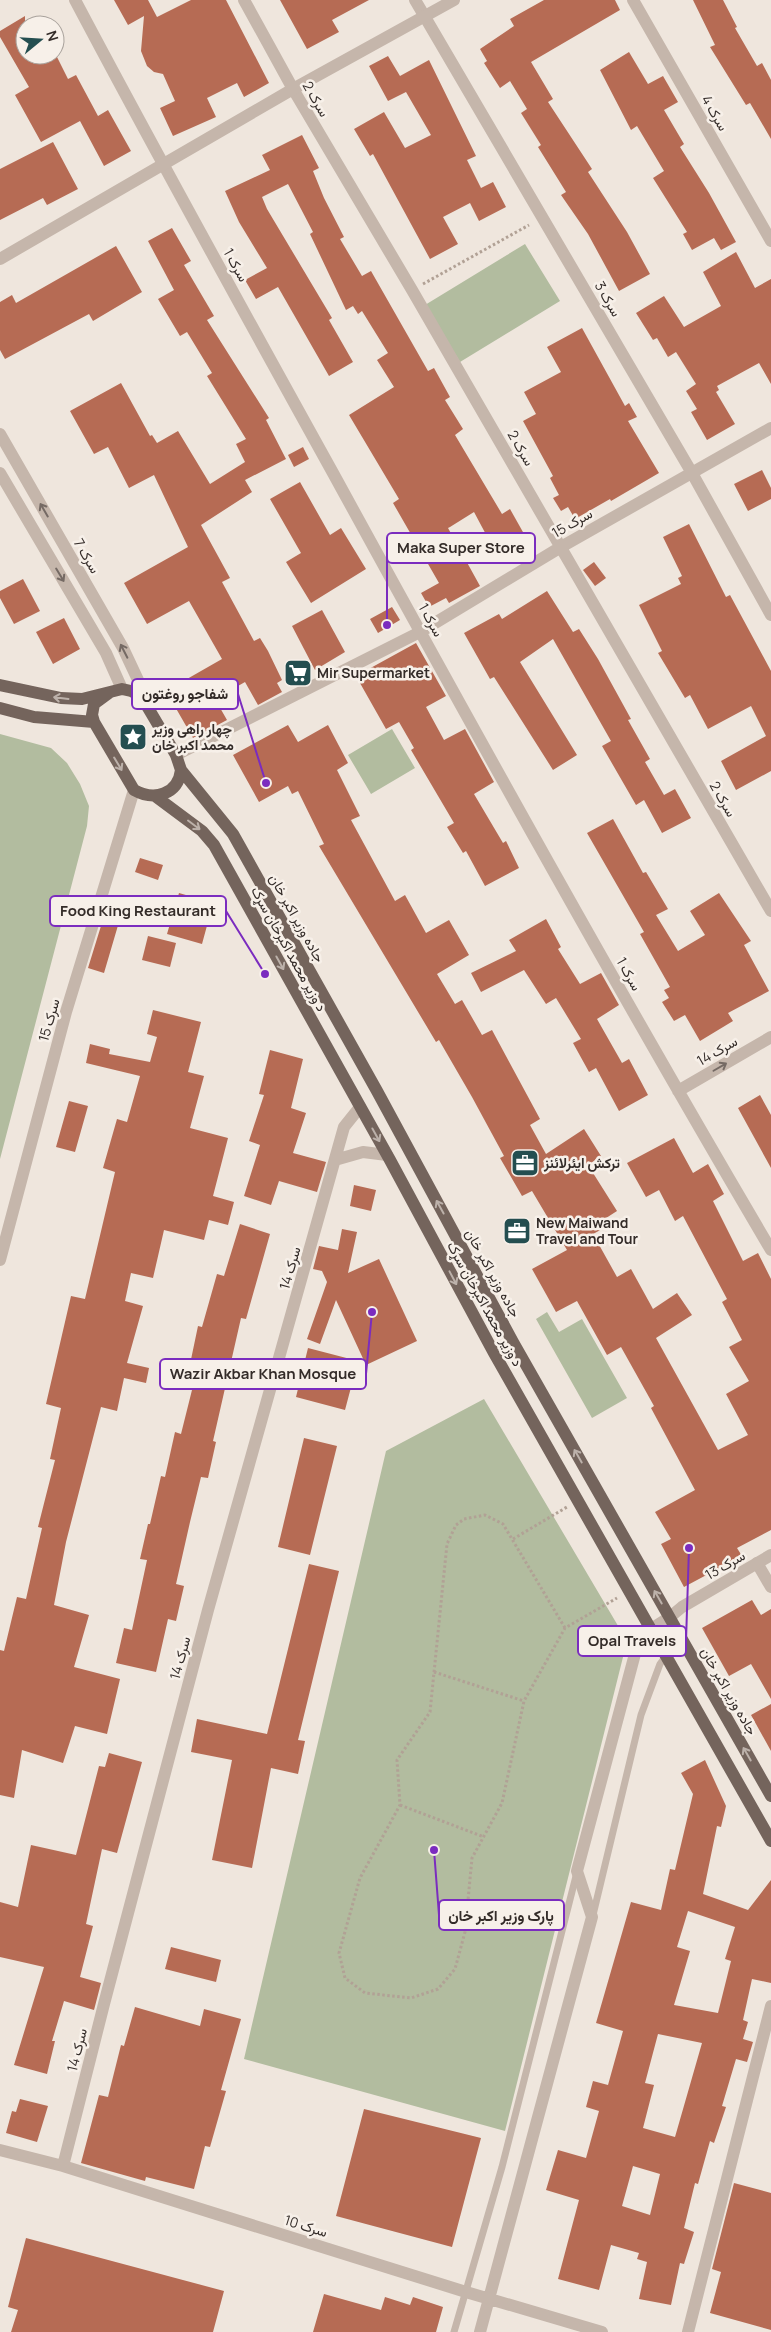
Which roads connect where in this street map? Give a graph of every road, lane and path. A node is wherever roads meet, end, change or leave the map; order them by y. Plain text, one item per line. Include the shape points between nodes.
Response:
1 (75, 0) edge
2 (244, 0) edge
3 (415, 0) edge
4 (454, 0) edge
5 (633, 0) edge
6 (424, 17) junction
7 (292, 89) junction
8 (164, 165) junction
9 (543, 217) junction
10 (771, 241) edge
11 (0, 260) edge
12 (412, 290) junction
13 (771, 428) edge
14 (0, 434) edge
15 (0, 473) edge
16 (692, 473) junction
17 (560, 547) junction
18 (771, 615) edge
19 (420, 632) junction
20 (0, 685) edge
21 (122, 689) junction
22 (109, 693) junction
23 (141, 696) junction
24 (0, 708) edge
25 (94, 722) junction
26 (176, 755) junction
27 (181, 770) junction
28 (134, 790) junction
29 (155, 796) junction
30 (771, 911) edge
31 (771, 1037) edge
32 (678, 1092) junction
33 (360, 1106) junction
34 (387, 1155) junction
35 (335, 1160) junction
36 (2, 1245) edge
37 (771, 1250) edge
38 (0, 1260) edge
39 (578, 1501) junction
40 (513, 1538) junction
41 (771, 1555) edge
42 (757, 1563) junction
43 (771, 1587) edge
44 (629, 1591) junction
45 (670, 1618) junction
46 (565, 1628) junction
47 (651, 1629) junction
48 (685, 1644) junction
49 (666, 1656) junction
50 (434, 1672) junction
51 (524, 1701) junction
52 (771, 1796) edge
53 (400, 1805) junction
54 (484, 1837) junction
55 (771, 1841) edge
56 (578, 1871) junction
57 (592, 1917) junction
58 (771, 2006) edge
59 (0, 2150) edge
60 (63, 2166) junction
61 (466, 2292) junction
62 (490, 2298) junction
63 (454, 2332) edge
64 (480, 2332) edge
65 (602, 2332) edge
66 (688, 2332) edge

1 - 8 street, سرک 1
2 - 7 street, سرک 2
3 - 6 street, سرک 3
4 - 6 street
5 - 10 street, سرک 4
6 - 7 street
6 - 9 street, سرک 3
7 - 8 street
7 - 12 street, سرک 2
8 - 11 street
8 - 19 street, سرک 1
9 - 12 path
9 - 16 street, سرک 3
12 - 17 street, سرک 2
13 - 16 street, سرک 15
23 -> 14 street, سرک 7 via 138,680 123,648
15 -> 21 street via 106,653
16 - 17 street, سرک 15
16 - 18 street, سرک 3
17 - 19 street, سرک 15
17 - 30 street, سرک 2
19 - 26 street, سرک 15
19 - 32 street, سرک 1
22 -> 20 main road via 82,699 61,698
21 - 22 main road
21 - 23 main road
22 - 25 main road via 94,704
23 - 26 main road
24 - 25 main road via 34,716
25 -> 28 main road
26 - 27 main road
27 - 29 main road via 175,786
45 -> 27 main road, جاده وزیر اکبر خان via 513,1342 233,834
28 - 29 main road
28 - 36 street, سرک 15 via 66,1012
29 -> 33 main road, د وزیر محمد اکبرخان سړک via 202,831 214,845
32 -> 31 street, سرک 14
32 - 37 street, سرک 1
33 -> 34 main road, د وزیر محمد اکبرخان سړک
33 - 35 street, سرک 14 via 344,1127
34 - 35 street via 363,1152
34 -> 39 main road, د وزیر محمد اکبرخان سړک
35 - 60 street, سرک 14 via 208,1610
36 - 38 street, سرک 15
39 - 40 path
39 - 44 main road, د وزیر محمد اکبرخان سړک
40 - 46 path
40 - 50 path via 503,1524 485,1515 464,1519 450,1534
41 - 42 street, سرک 13
42 - 43 street
42 - 45 street, سرک 13 via 682,1607
44 - 46 path
44 - 47 main road, د وزیر محمد اکبرخان سړک
45 - 47 street, سرک 13
45 - 48 main road, جاده وزیر اکبر خان
46 - 51 path
47 - 49 main road, د وزیر محمد اکبرخان سړک
47 - 56 street via 636,1650
48 - 49 lane
52 -> 48 main road, جاده وزیر اکبر خان
49 - 55 main road, د وزیر محمد اکبرخان سړک
49 - 57 lane via 641,1716
50 - 51 path
50 - 53 path via 430,1712 397,1760
51 - 54 path via 502,1803
53 - 54 path
53 - 54 path via 360,1878 339,1953 345,1978 366,1993 411,1998 438,1989 455,1969 465,1932 472,1858
56 - 57 street
56 - 61 lane via 502,2167
57 - 62 street
58 - 66 street
59 - 60 street, سرک 10
60 - 61 street, سرک 10
61 - 62 street, سرک 10
61 - 63 lane
62 - 64 street
62 - 65 street, سرک 10

